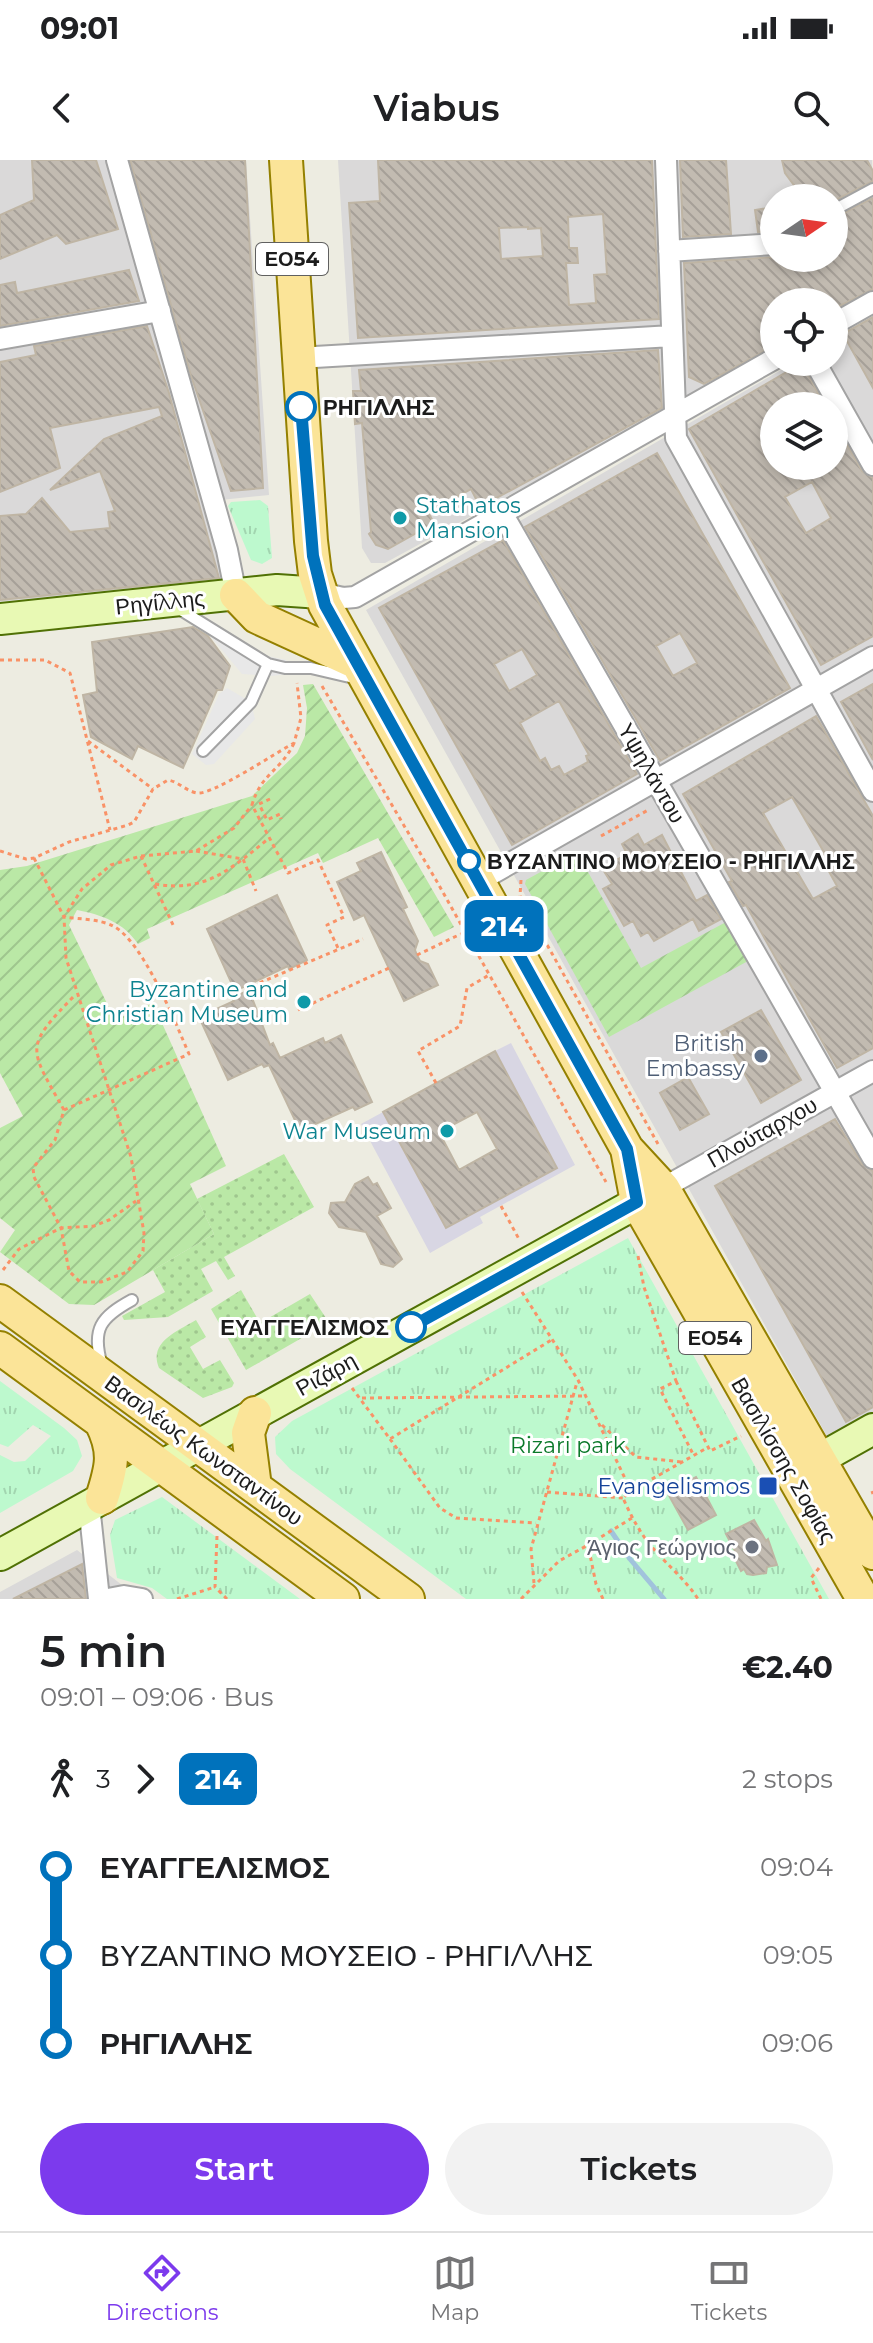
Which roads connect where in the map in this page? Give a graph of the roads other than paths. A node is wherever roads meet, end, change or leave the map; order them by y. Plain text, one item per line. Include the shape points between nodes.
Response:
1 (117, 160) edge
2 (286, 160) edge
3 (666, 160) edge
4 (873, 189) edge
5 (848, 202) edge
6 (760, 245) edge
7 (669, 251) junction
8 (873, 302) edge
9 (160, 311) junction
10 (848, 316) edge
11 (672, 336) junction
12 (0, 339) edge
13 (298, 358) junction
14 (760, 367) edge
15 (823, 376) edge
16 (675, 415) junction
17 (873, 465) edge
18 (502, 513) junction
19 (321, 593) junction
20 (236, 595) junction
21 (167, 601) junction
22 (0, 619) edge
23 (873, 657) edge
24 (268, 664) junction
25 (360, 671) junction
26 (816, 690) junction
27 (203, 751) dead end
28 (657, 781) junction
29 (873, 791) edge
30 (479, 881) junction
31 (873, 1071) edge
32 (835, 1092) junction
33 (873, 1158) edge
34 (651, 1195) junction
35 (2, 1286) edge
36 (132, 1300) dead end
37 (0, 1348) edge
38 (106, 1378) junction
39 (255, 1413) junction
40 (101, 1422) junction
41 (873, 1429) edge
42 (197, 1445) junction
43 (161, 1465) junction
44 (806, 1467) junction
45 (255, 1487) junction
46 (95, 1502) junction
47 (873, 1553) edge
48 (0, 1555) edge
49 (99, 1599) edge
50 (108, 1599) edge
51 (142, 1599) edge
52 (343, 1599) edge
53 (408, 1599) edge
54 (863, 1599) edge

1 - 9 street
2 - 13 main road, Βασιλίσσης Σοφίας / ΕΟ54
3 - 7 street
4 - 5 lane
6 - 7 street
7 - 11 street
8 - 10 street
9 - 12 street
9 - 20 street
11 - 13 street
11 - 16 street
13 - 19 main road, Βασιλίσσης Σοφίας / ΕΟ54 via 311,541
14 - 16 street
15 - 17 street
16 - 18 street
16 - 26 street via 676,438
18 - 19 street via 355,597
18 - 28 street, Υψηλάντου
19 - 20 street, Ρηγίλλης
19 - 25 main road, Βασιλίσσης Σοφίας / ΕΟ54
20 - 21 street, Ρηγίλλης
20 - 25 main road via 257,617
21 - 22 street, Ρηγίλλης
21 - 24 lane
23 - 26 street
24 - 25 lane
24 - 27 lane via 251,702
25 - 30 main road, Βασιλίσσης Σοφίας / ΕΟ54
26 - 28 street
26 - 29 street
28 - 30 street
28 - 32 street, Υψηλάντου
30 - 34 main road, Βασιλίσσης Σοφίας / ΕΟ54
31 - 32 street, Πλούταρχου
32 - 33 street, Υψηλάντου
32 - 34 street, Πλούταρχου
34 - 39 street, Ριζάρη
34 - 44 main road, Βασιλίσσης Σοφίας / ΕΟ54
35 - 38 main road, Βασιλέως Κωνσταντίνου
36 - 38 lane via 112,1311 99,1327
37 - 40 main road, Βασιλέως Κωνσταντίνου
38 - 42 main road, Βασιλέως Κωνσταντίνου
39 - 42 street, Ριζάρη
39 - 45 main road via 248,1433
40 - 43 main road, Βασιλέως Κωνσταντίνου
40 - 46 main road via 110,1440 112,1467
41 - 44 street
42 - 43 street, Ριζάρη
42 - 45 main road, Βασιλέως Κωνσταντίνου
43 - 46 street, Ριζάρη
43 - 52 main road, Βασιλέως Κωνσταντίνου
44 - 47 main road, Βασιλίσσης Σοφίας / ΕΟ54
44 - 54 main road, Βασιλίσσης Σοφίας / ΕΟ54
45 - 53 main road, Βασιλέως Κωνσταντίνου
46 - 48 street, Ριζάρη
46 - 49 street
50 - 51 street

